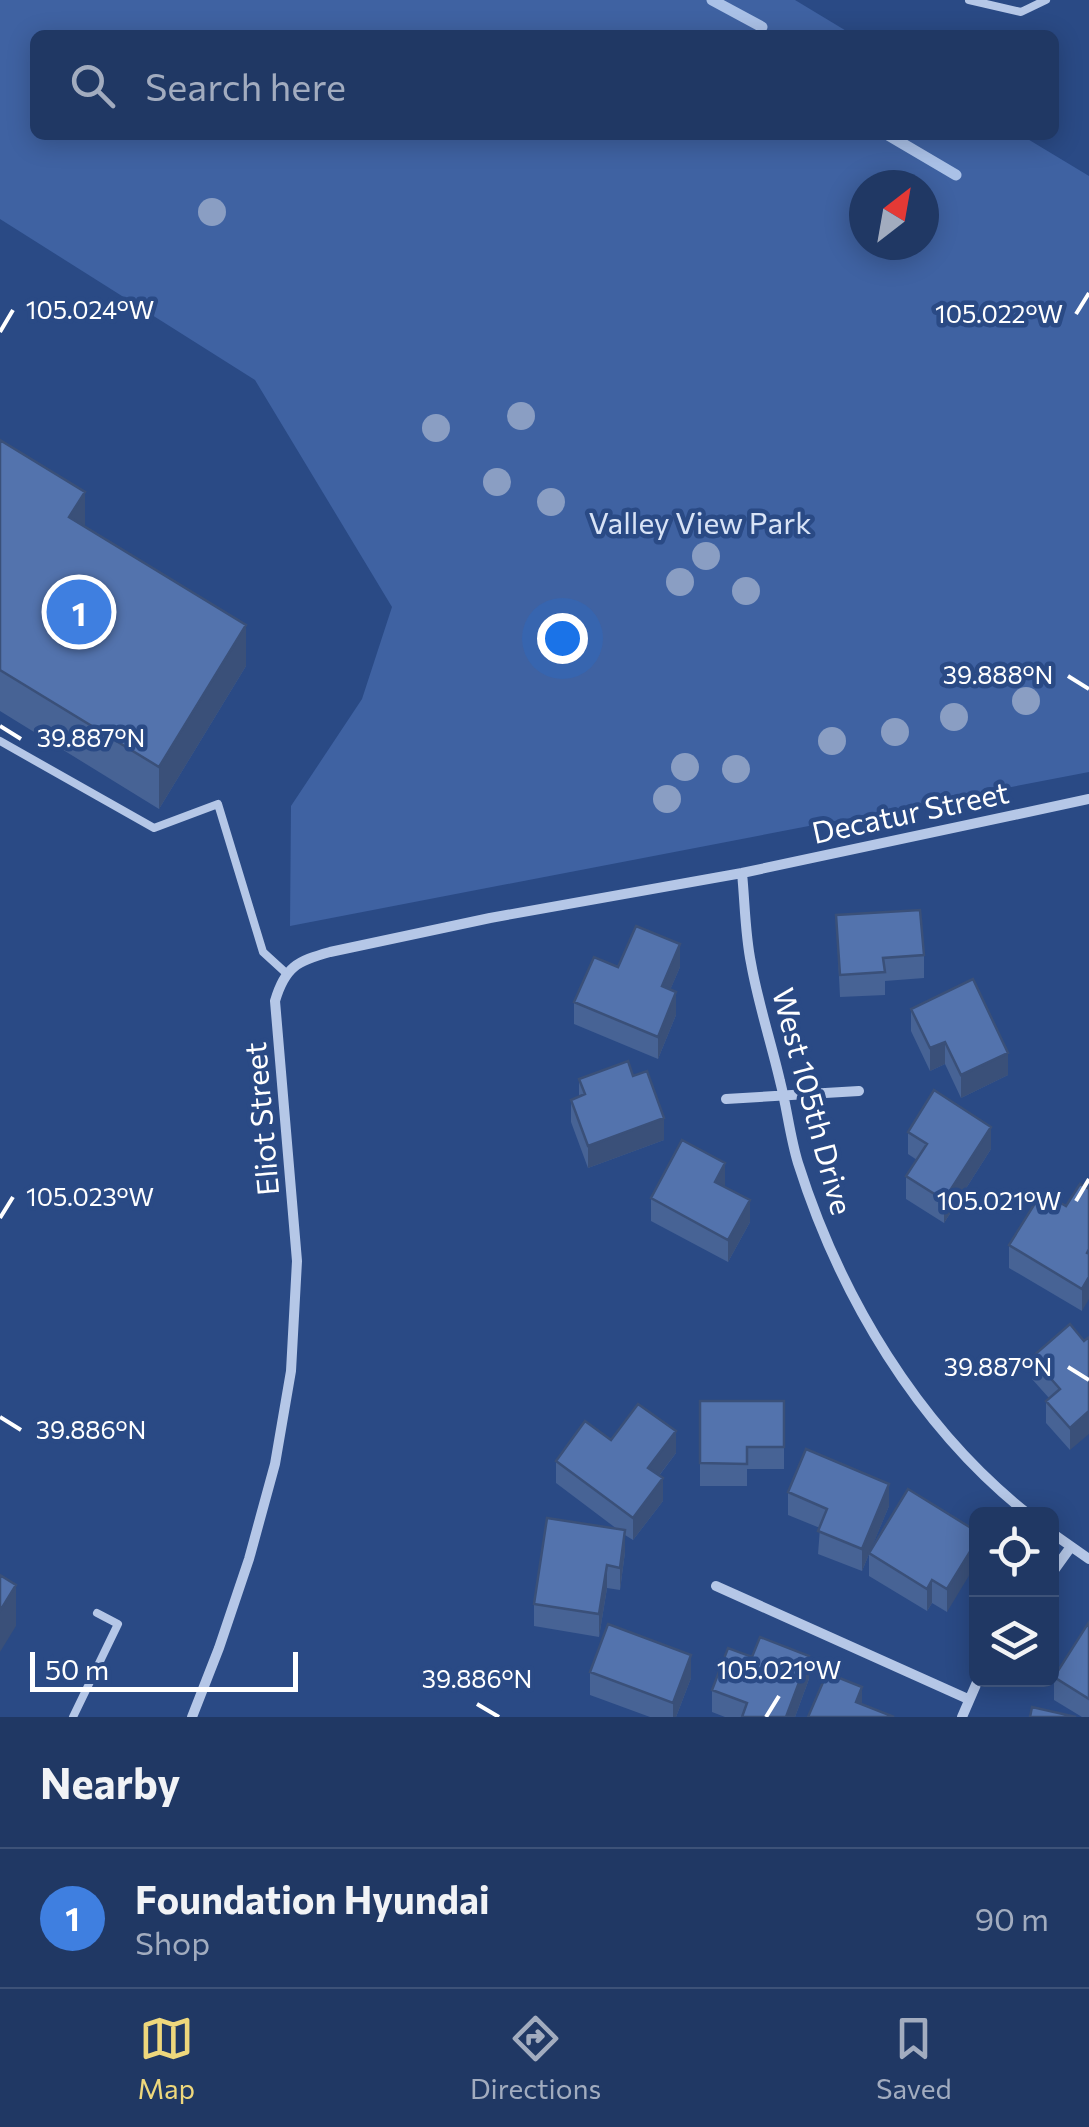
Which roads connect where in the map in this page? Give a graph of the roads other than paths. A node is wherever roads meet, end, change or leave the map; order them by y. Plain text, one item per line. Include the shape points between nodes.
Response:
1 (969, 0) edge
2 (1046, 0) edge
3 (0, 741) edge
4 (1089, 799) edge
5 (742, 873) junction
6 (286, 973) junction
7 (859, 1091) dead end
8 (784, 1096) junction
9 (726, 1099) dead end
10 (1020, 1507) edge
11 (1059, 1539) edge
12 (1070, 1548) junction
13 (1089, 1559) edge
14 (1059, 1563) edge
15 (716, 1586) dead end
16 (97, 1612) dead end
17 (974, 1687) edge
18 (968, 1699) junction
19 (72, 1717) edge
20 (192, 1717) edge
21 (962, 1717) edge

1 - 2 lane via 1021,12
3 - 6 lane via 154,828 218,804 263,952
4 - 5 street, Decatur Street
5 - 6 street via 330,952
5 - 8 street, West 105th Drive via 750,962
6 - 20 street, Eliot Street via 275,1001 297,1260 290,1372 275,1464
7 - 8 street
8 - 9 street
8 - 10 street, West 105th Drive via 797,1160 831,1254 878,1341 961,1452
11 - 12 street
12 - 13 street
12 - 14 street
15 - 18 street
16 - 19 lane via 118,1624
17 - 18 street
18 - 21 street

